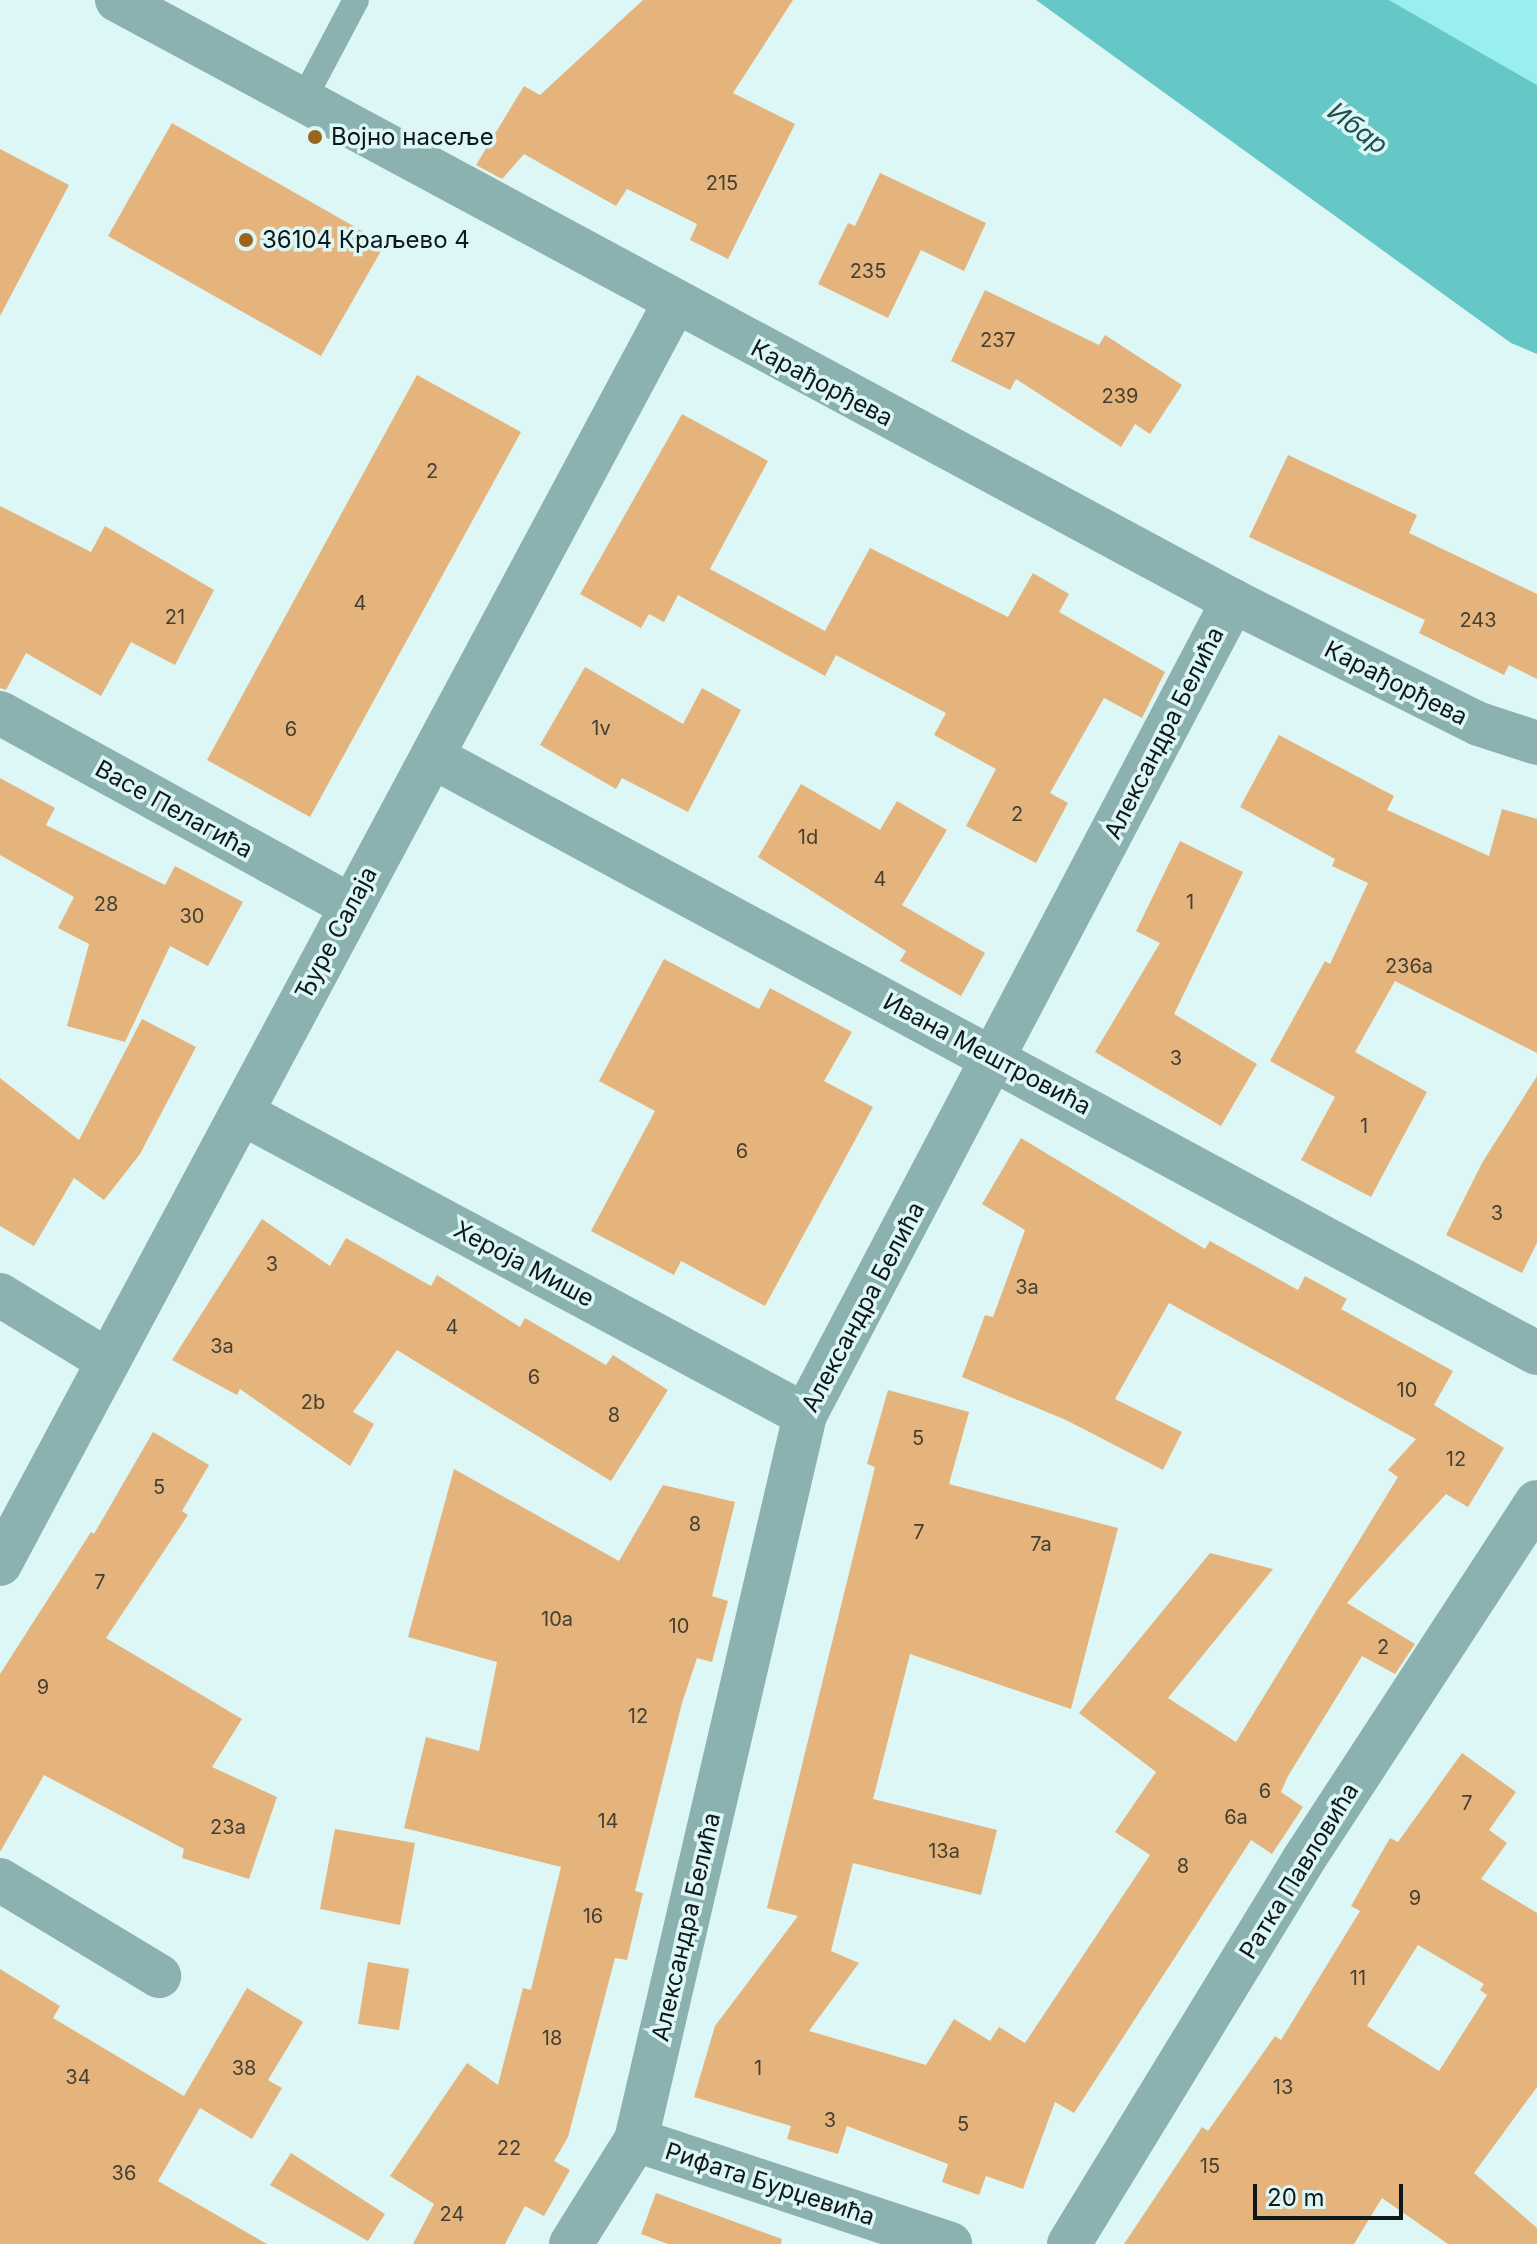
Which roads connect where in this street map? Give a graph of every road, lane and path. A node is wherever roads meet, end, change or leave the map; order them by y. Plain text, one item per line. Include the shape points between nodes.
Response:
1 (117, 0) edge
2 (356, 0) edge
3 (302, 102) junction
4 (674, 304) junction
5 (1233, 601) junction
6 (0, 713) edge
7 (1537, 743) edge
8 (435, 758) junction
9 (349, 905) junction
10 (995, 1058) junction
11 (242, 1113) junction
12 (0, 1295) edge
13 (1537, 1353) edge
14 (105, 1359) junction
15 (805, 1415) junction
16 (1537, 1502) edge
17 (0, 1564) edge
18 (0, 1880) edge
19 (159, 1976) dead end
20 (636, 2140) junction
21 (571, 2244) edge
22 (950, 2244) edge
23 (1069, 2244) edge

1 - 3 street, Карађорђева
2 - 3 lane
3 - 4 street, Карађорђева
4 - 5 street, Карађорђева
4 - 8 street, Ђуре Салаја
5 - 7 street, Карађорђева via 1479,724
5 - 10 street, Александра Белића
6 - 9 street, Васе Пелагића
8 - 9 street, Ђуре Салаја
8 - 10 street, Ивана Мештровића
9 - 11 street, Ђуре Салаја
10 - 13 street, Ивана Мештровића
10 - 15 street, Александра Белића
11 - 14 street, Ђуре Салаја
11 - 15 street, Хероја Мише
12 - 14 street
14 - 17 street, Ђуре Салаја
15 - 20 street, Александра Белића
16 - 23 street, Ратка Павловића via 1304,1859
18 - 19 street
20 - 21 street, Александра Белића
20 - 22 street, Рифата Бурџевића

